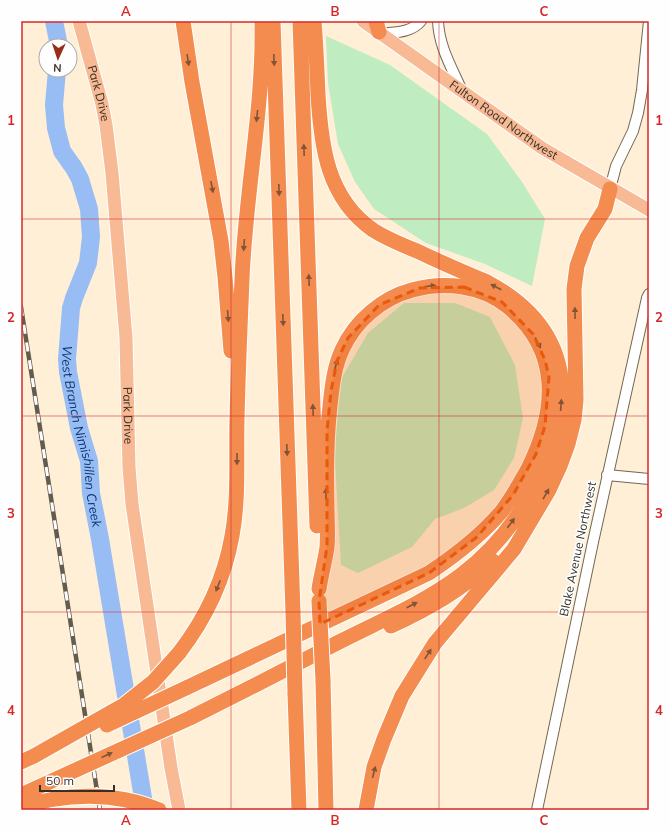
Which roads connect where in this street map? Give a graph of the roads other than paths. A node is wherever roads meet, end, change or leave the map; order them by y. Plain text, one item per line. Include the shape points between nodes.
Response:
1 (79, 21) edge
2 (183, 21) edge
3 (262, 21) edge
4 (273, 21) edge
5 (363, 21) edge
6 (421, 21) edge
7 (438, 21) edge
8 (649, 21) edge
9 (309, 22) edge
10 (379, 29) edge
11 (462, 91) junction
12 (610, 189) junction
13 (649, 210) edge
14 (649, 294) edge
15 (237, 420) junction
16 (607, 475) junction
17 (649, 479) edge
18 (529, 523) junction
19 (319, 595) junction
20 (240, 693) junction
21 (28, 759) edge
22 (21, 795) edge
23 (21, 808) edge
24 (159, 810) edge
25 (179, 810) edge
26 (299, 810) edge
27 (326, 810) edge
28 (366, 810) edge
29 (537, 810) edge

1 - 25 main road, Park Drive via 102,104 112,173 126,338 132,504
2 -> 15 highway via 194,97 221,241
3 -> 15 highway via 258,105 242,278
4 -> 26 highway, bridge
5 - 10 main road, Fulton Road Northwest
6 - 10 street via 408,30
7 - 11 street via 442,50
8 - 12 street via 638,113 633,131 616,166
19 -> 9 highway
20 -> 9 highway via 435,592 475,563 507,530 533,492 556,436 560,416 562,391 557,359 538,322 524,307 503,290 381,235 355,215 345,202 331,176 323,147
10 - 11 main road, Fulton Road Northwest
11 - 12 main road, Fulton Road Northwest via 542,148
12 - 13 main road, Fulton Road Northwest
18 -> 12 highway via 560,466 574,420 576,271 582,250 604,209
14 - 16 street, Blake Avenue Northwest
15 -> 21 highway, bridge via 232,536 221,578 194,633 153,682 124,705
16 - 17 street
16 - 29 street, Blake Avenue Northwest
18 - 20 highway via 494,561 440,602
28 -> 18 highway via 374,767 402,696 436,643 514,549
19 -> 21 highway, bridge via 327,546 327,431 331,391 337,361 348,338 379,305 406,291 434,285 449,285 479,291 502,302 521,319 540,346 549,377 550,398 536,454 521,482 487,527 466,547 429,573 98,729
19 - 27 highway, bridge
22 -> 20 highway, bridge
23 - 24 highway, bridge via 54,799 92,796 124,800

